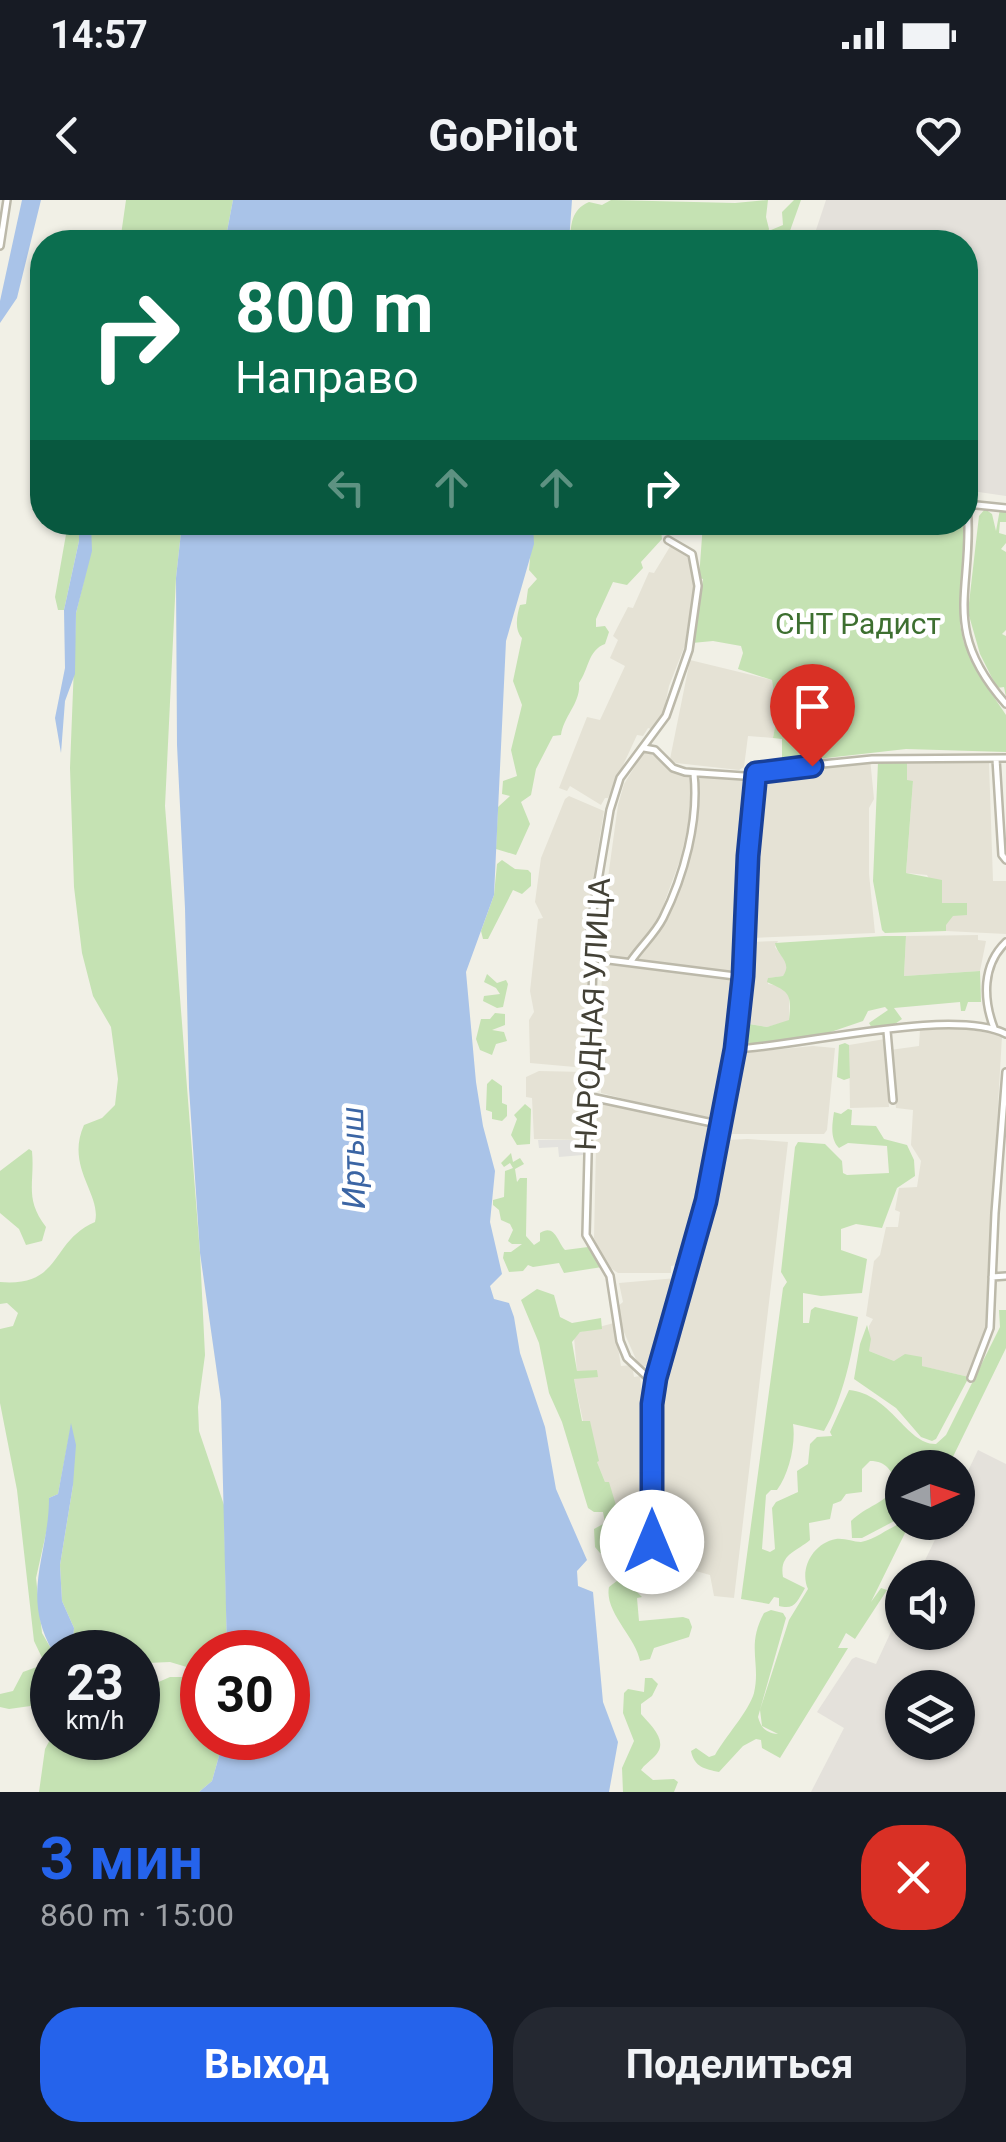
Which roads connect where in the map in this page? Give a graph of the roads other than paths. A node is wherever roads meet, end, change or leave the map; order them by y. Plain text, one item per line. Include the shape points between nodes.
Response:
1 (7, 200) edge
2 (0, 246) edge
3 (978, 505) edge
4 (1006, 508) edge
5 (968, 535) edge
6 (668, 540) dead end
7 (1006, 704) edge
8 (644, 748) junction
9 (1006, 758) edge
10 (996, 759) junction
11 (756, 773) junction
12 (694, 774) junction
13 (1006, 860) edge
14 (1006, 942) edge
15 (593, 958) junction
16 (630, 961) junction
17 (743, 976) junction
18 (994, 1028) junction
19 (887, 1030) junction
20 (1006, 1034) edge
21 (735, 1049) junction
22 (1006, 1072) edge
23 (591, 1097) junction
24 (893, 1100) dead end
25 (722, 1124) junction
26 (1006, 1276) edge
27 (992, 1277) junction
28 (971, 1378) dead end
29 (655, 1384) junction
30 (652, 1568) dead end

1 - 2 street
3 - 4 street
5 - 7 street via 962,624
6 - 8 street, НАРОДНАЯ УЛИЦА via 692,554 698,586 689,650 666,716
8 - 12 street
8 - 15 street, НАРОДНАЯ УЛИЦА via 620,778 610,810 594,892
9 - 10 street
10 - 11 street via 872,759
10 - 13 street
11 - 12 street
11 - 17 street
12 - 16 street via 695,809 681,867 663,917
14 - 18 street via 986,982
15 - 16 street
15 - 23 street, НАРОДНАЯ УЛИЦА
16 - 17 street
17 - 21 street
18 - 19 street
18 - 20 street
19 - 21 street
19 - 24 street
21 - 25 street
22 - 27 street
23 - 25 street
23 - 29 street, НАРОДНАЯ УЛИЦА via 586,1235 610,1276 627,1358
25 - 29 street
26 - 27 street
27 - 28 street via 990,1328
29 - 30 street

